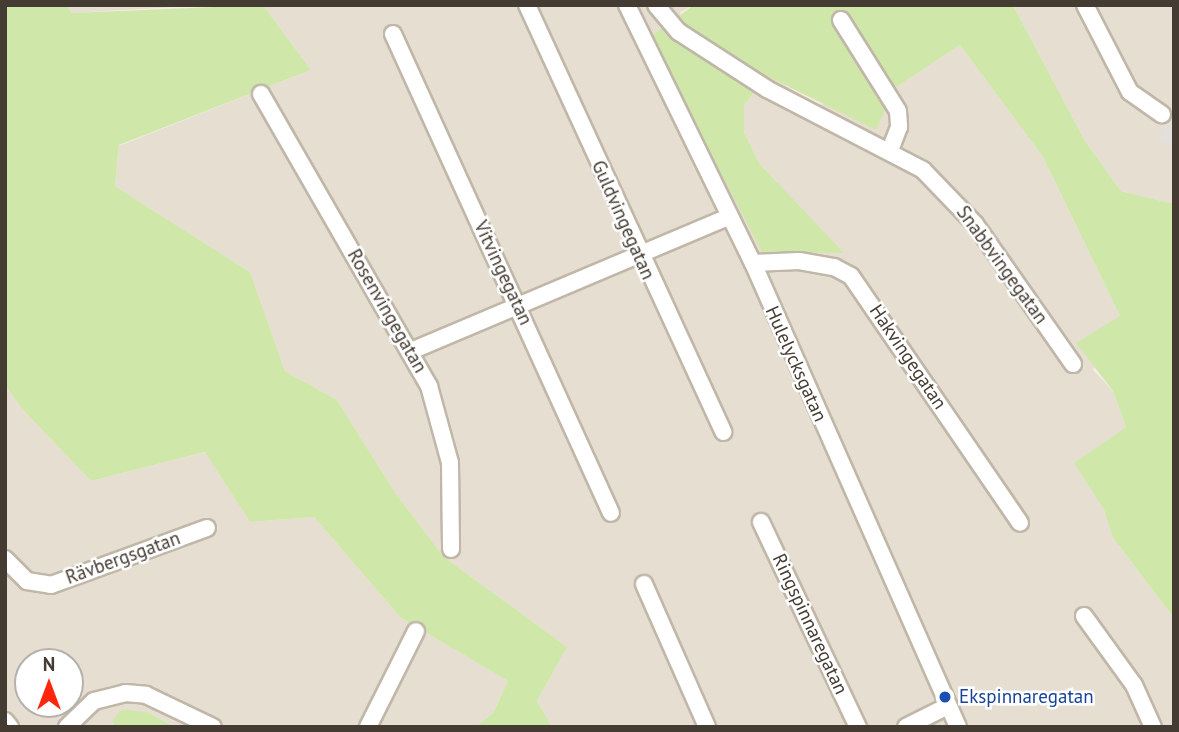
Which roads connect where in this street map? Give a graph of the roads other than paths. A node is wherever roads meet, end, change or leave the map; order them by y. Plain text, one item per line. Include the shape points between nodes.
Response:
1 (527, 5) edge
2 (627, 5) edge
3 (656, 5) edge
4 (1085, 5) edge
5 (841, 20) dead end
6 (393, 34) dead end
7 (261, 93) dead end
8 (1162, 114) dead end
9 (890, 149) junction
10 (730, 216) junction
11 (638, 253) junction
12 (753, 263) junction
13 (517, 304) junction
14 (411, 351) junction
15 (1073, 363) dead end
16 (723, 432) dead end
17 (611, 513) dead end
18 (761, 522) dead end
19 (1020, 523) dead end
20 (207, 528) dead end
21 (451, 549) dead end
22 (5, 559) edge
23 (644, 584) dead end
24 (1084, 616) dead end
25 (416, 631) dead end
26 (948, 706) junction
27 (5, 721) edge
28 (10, 727) edge
29 (67, 727) edge
30 (213, 727) edge
31 (368, 727) edge
32 (707, 727) edge
33 (858, 727) edge
34 (906, 727) edge
35 (958, 727) edge
36 (1153, 727) edge

1 - 11 street, Guldvingegatan
2 - 10 street, Hulelycksgatan
3 - 9 street, Snabbvingegatan via 679,32 767,89 813,117
4 - 8 street via 1130,92
5 - 9 street via 898,111 899,127
6 - 13 street, Vitvingegatan
7 - 14 street, Rosenvingegatan
9 - 15 street, Snabbvingegatan via 923,170 975,224
10 - 11 street
10 - 12 street, Hulelycksgatan
11 - 13 street
11 - 16 street, Guldvingegatan
12 - 19 street, Hakvingegatan via 799,261 834,267 850,276
12 - 26 street, Hulelycksgatan
13 - 14 street
13 - 17 street, Vitvingegatan
14 - 21 street, Rosenvingegatan via 443,428 454,516
18 - 33 street, Ringspinnaregatan
20 - 22 street, Rävbergsgatan via 51,585 27,580
23 - 32 street
24 - 36 street via 1135,685
25 - 31 street
26 - 34 street
26 - 35 street, Hulelycksgatan
27 - 28 street
29 - 30 street via 94,701 125,693 146,695

